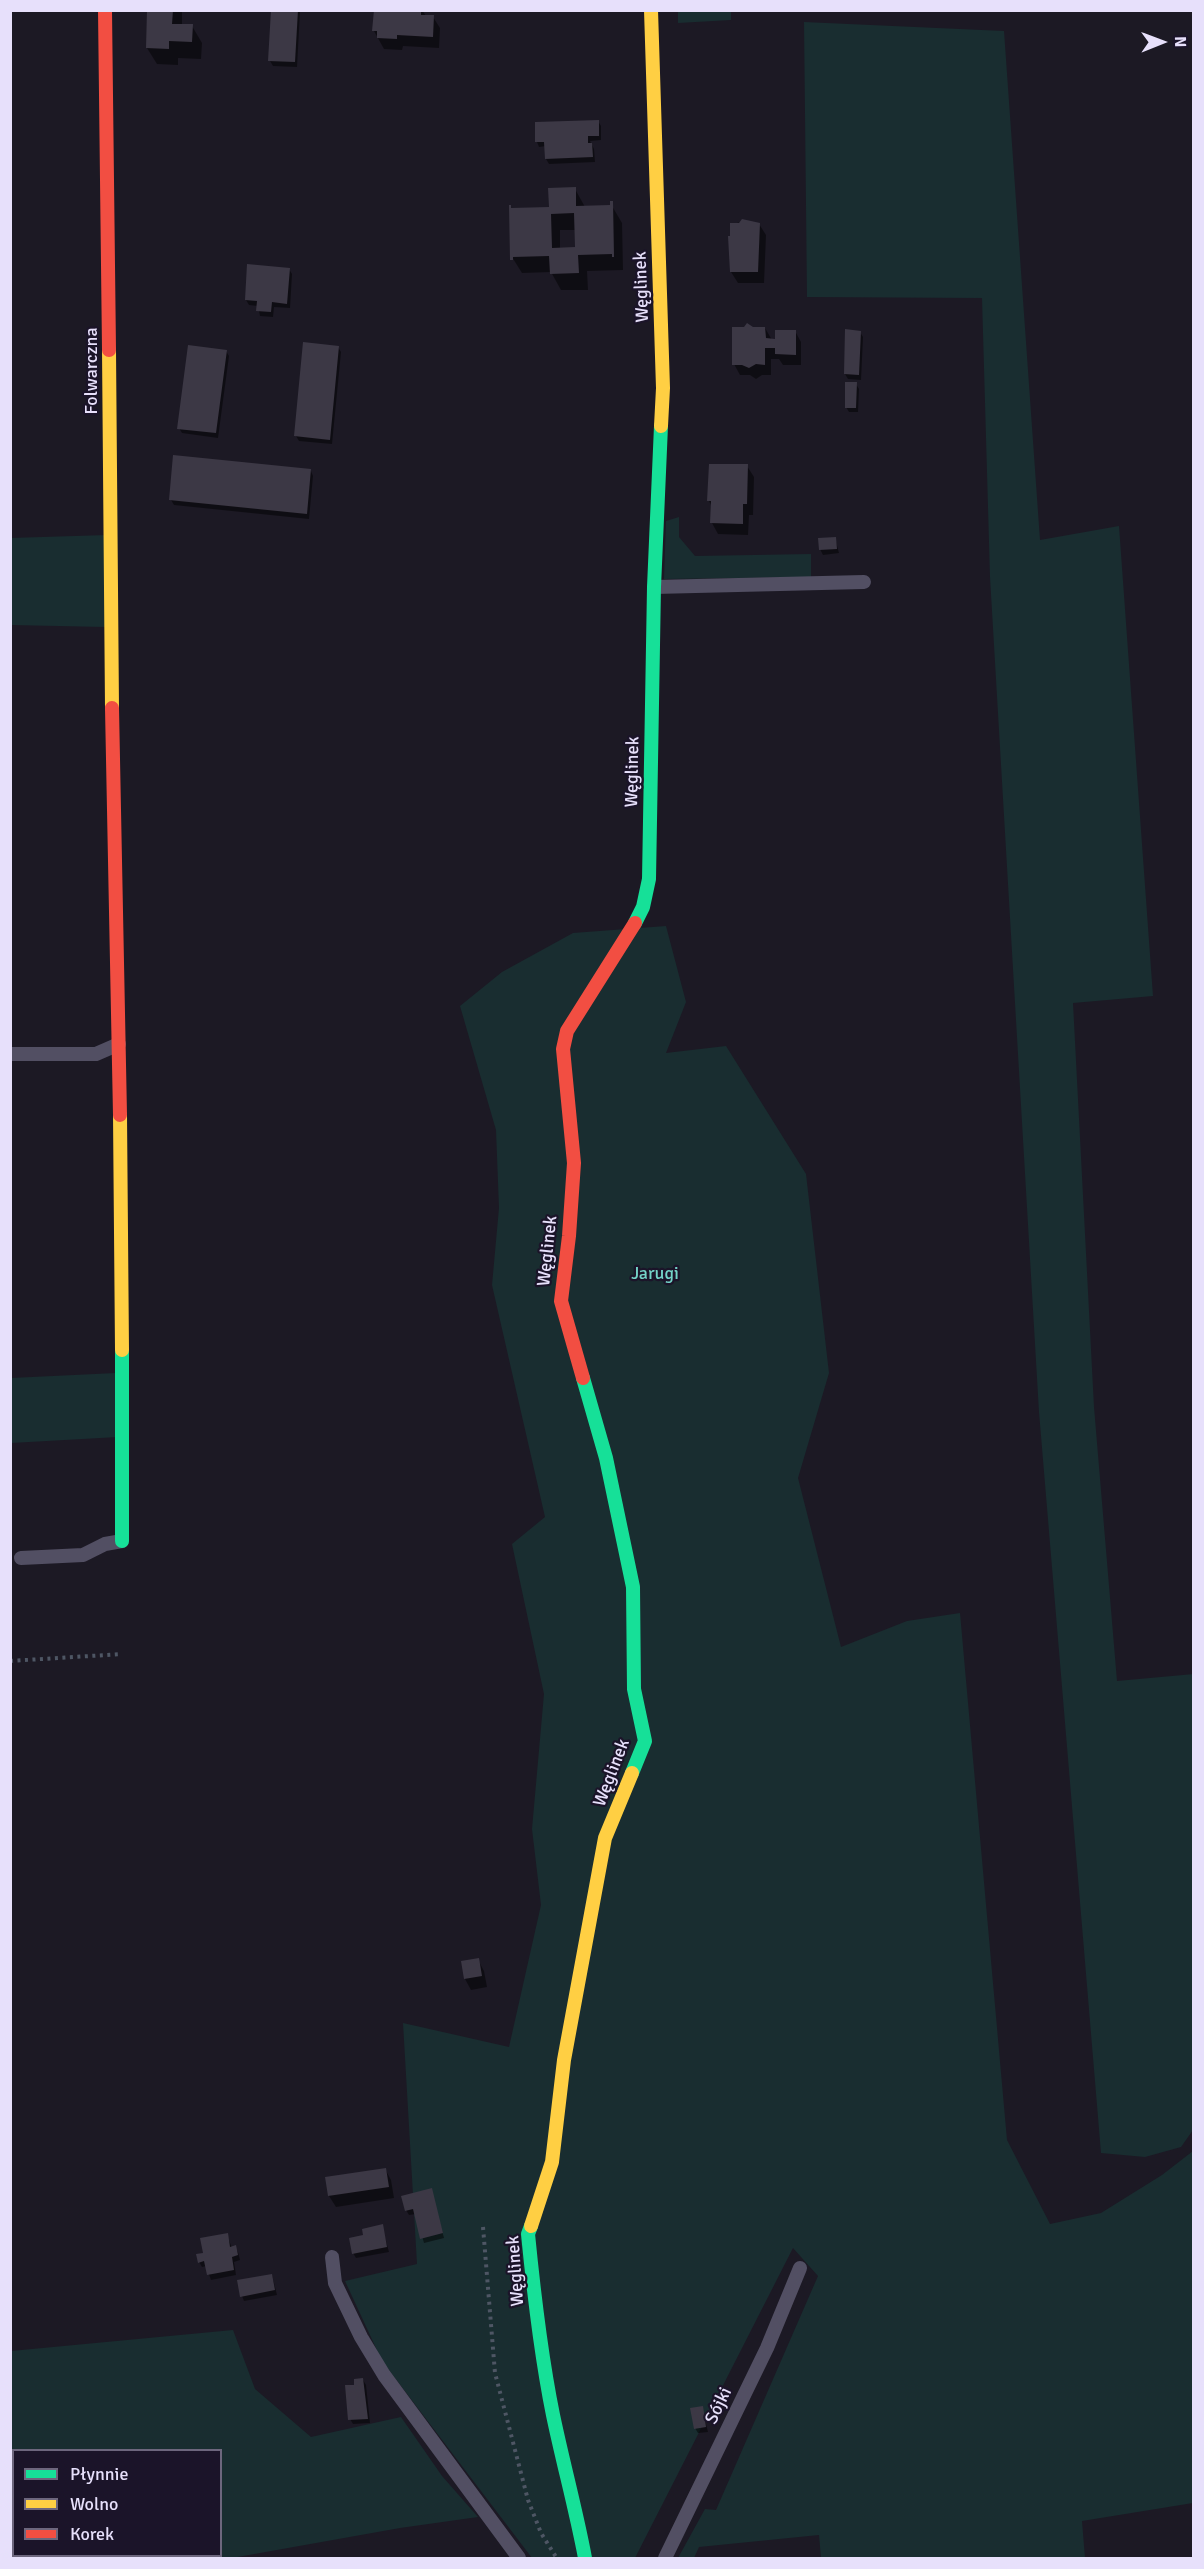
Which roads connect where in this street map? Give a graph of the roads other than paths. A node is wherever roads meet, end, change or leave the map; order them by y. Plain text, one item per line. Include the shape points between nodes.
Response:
1 (105, 10) edge
2 (651, 10) edge
3 (864, 582) dead end
4 (654, 587) junction
5 (118, 1044) junction
6 (10, 1054) edge
7 (122, 1541) joint
8 (21, 1558) dead end
9 (332, 2257) dead end
10 (800, 2268) dead end
11 (519, 2559) edge
12 (585, 2559) edge
13 (664, 2559) edge

1 - 5 street, Folwarczna
2 - 4 street, Węglinek via 663,388
3 - 4 lane
4 - 12 street, Węglinek via 649,879 643,907 567,1031 563,1049 574,1163 561,1301 606,1458 633,1587 634,1689 645,1741 605,1838 564,2060 552,2162 528,2234 553,2415
5 - 6 lane via 96,1054
5 - 7 street, Folwarczna
7 - 8 lane via 83,1555
9 - 11 lane via 335,2283 384,2375
10 - 13 lane, Sójki via 767,2348

